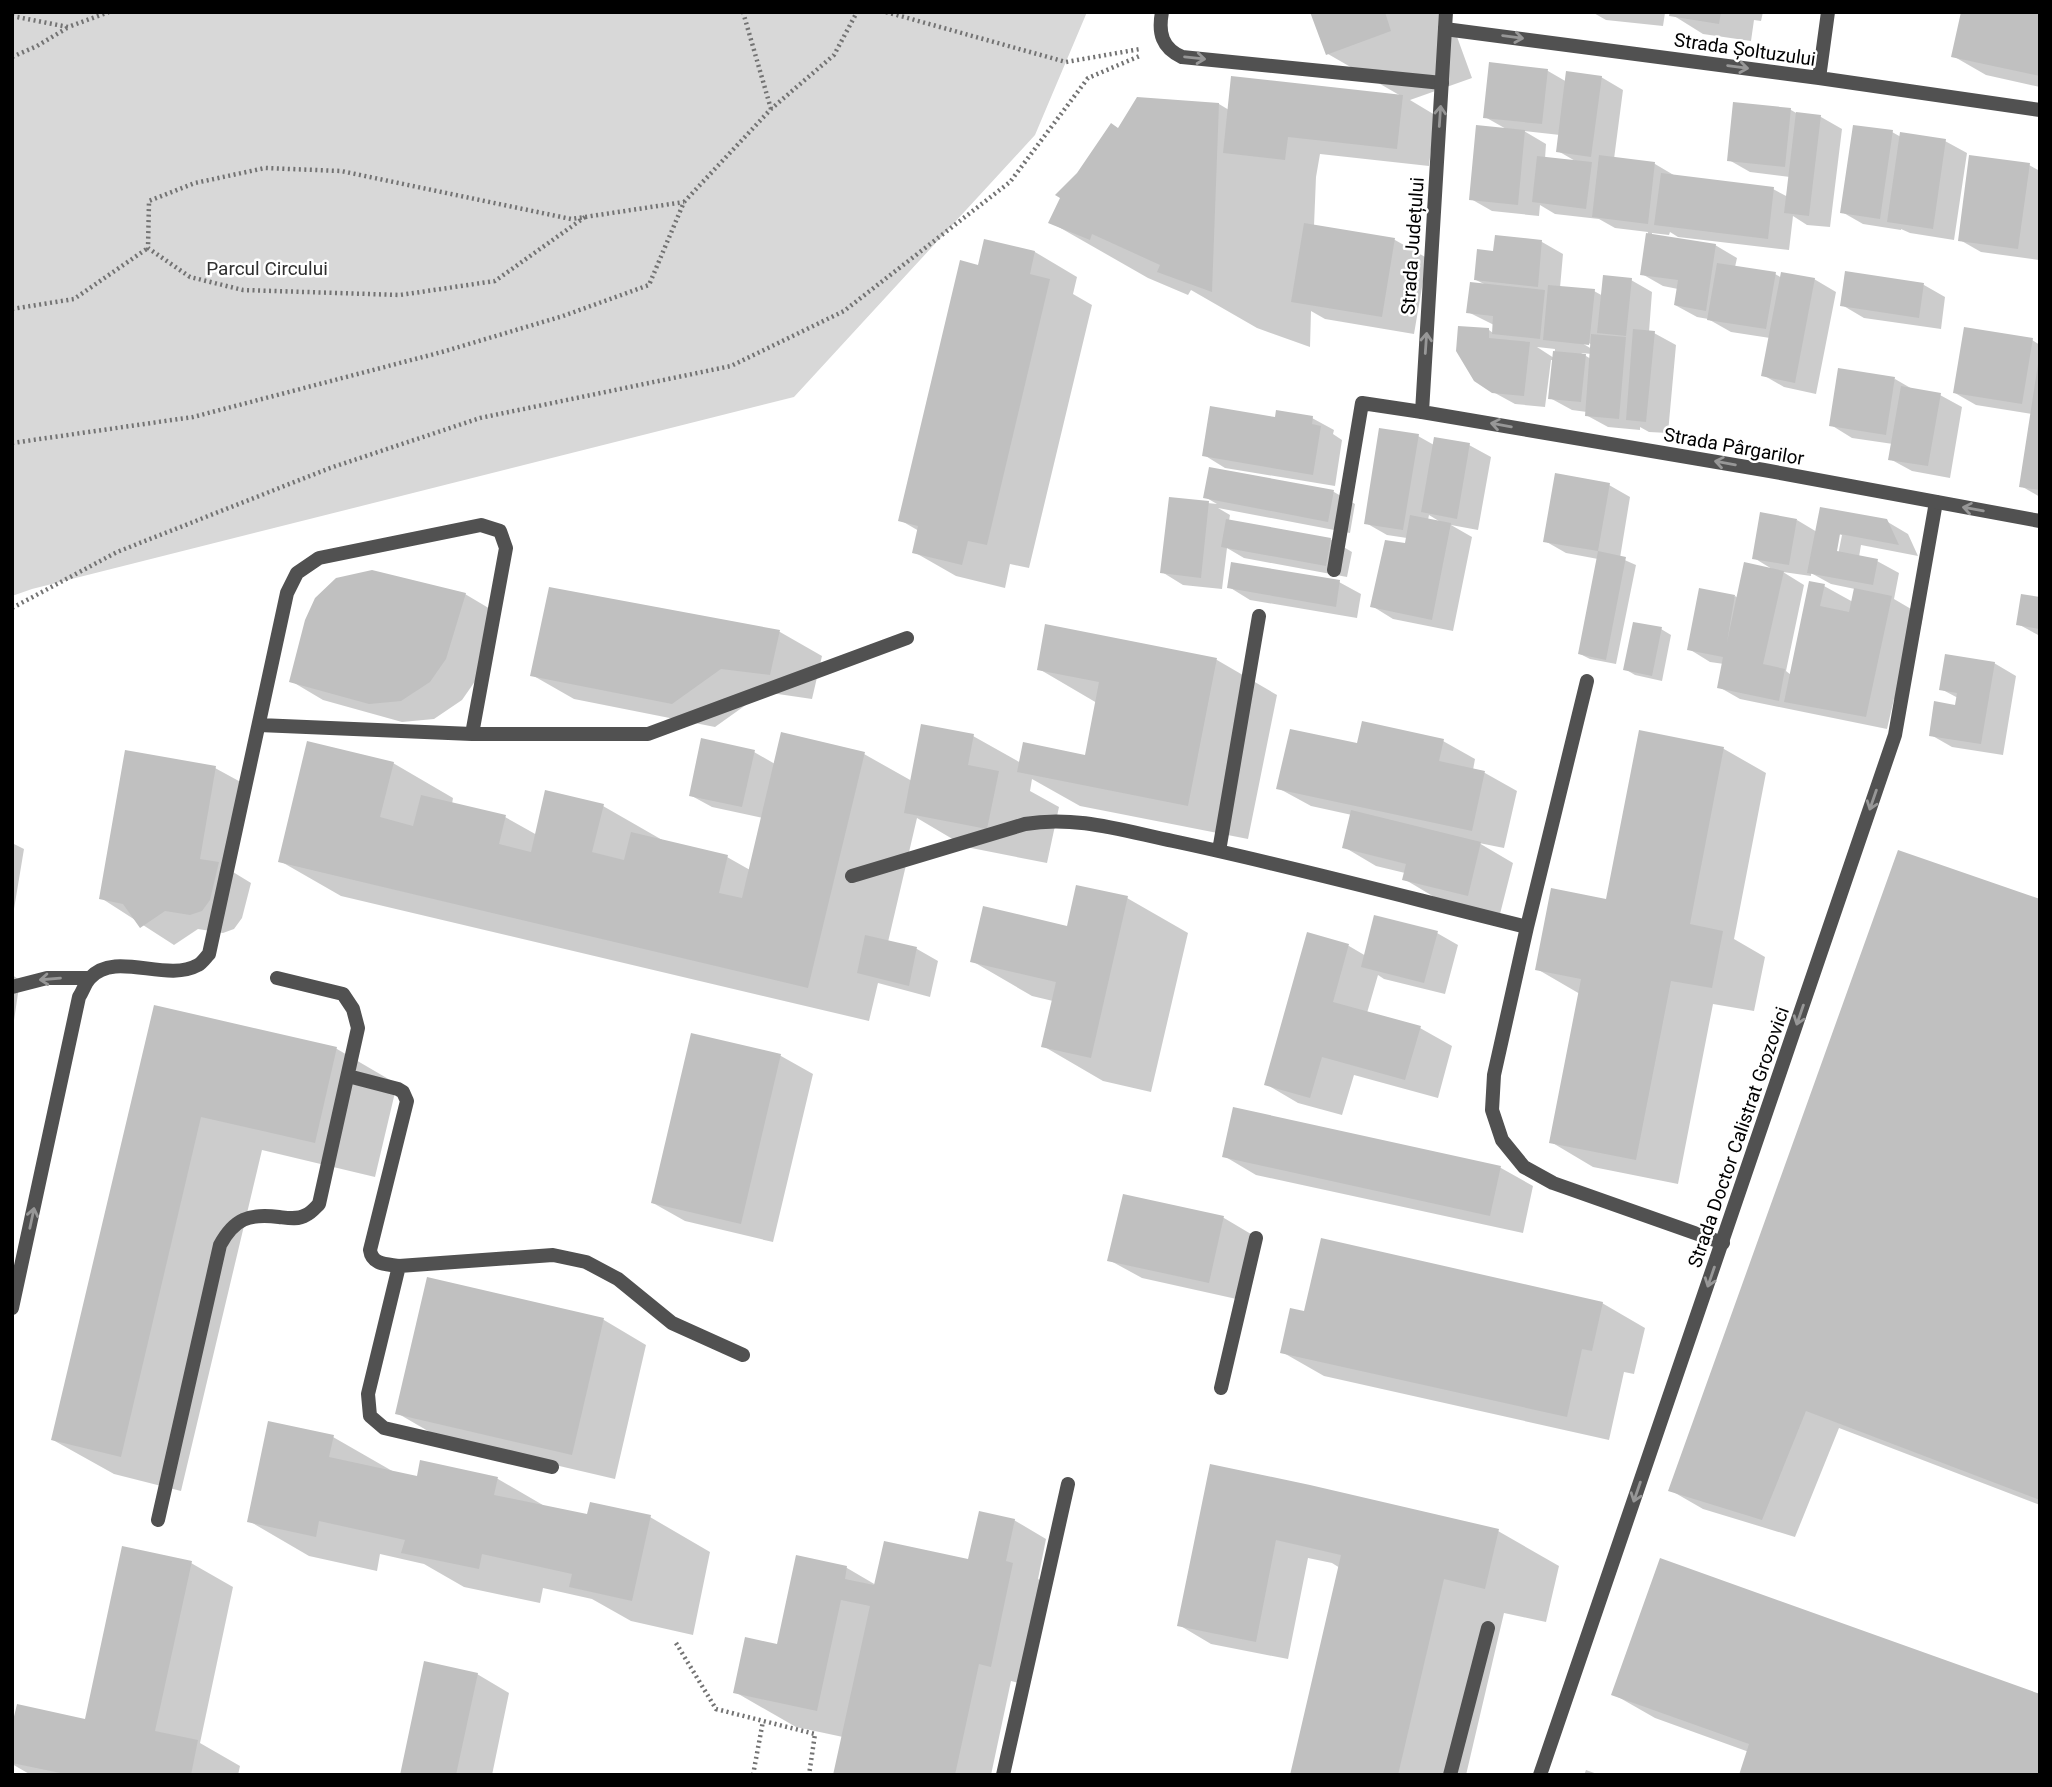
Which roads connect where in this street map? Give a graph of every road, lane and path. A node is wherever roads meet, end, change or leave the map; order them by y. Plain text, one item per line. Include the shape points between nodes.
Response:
1 (109, 12) edge
2 (743, 12) edge
3 (857, 12) edge
4 (886, 12) edge
5 (1162, 12) edge
6 (1446, 12) edge
7 (1828, 12) edge
8 (12, 16) edge
9 (68, 27) junction
10 (1445, 29) junction
11 (1165, 45) junction
12 (12, 57) edge
13 (1819, 78) junction
14 (1442, 83) junction
15 (771, 109) junction
16 (2040, 110) edge
17 (684, 202) junction
18 (585, 217) junction
19 (148, 248) junction
20 (12, 309) edge
21 (1422, 412) junction
22 (12, 443) edge
23 (1936, 502) junction
24 (2040, 521) edge
25 (1334, 570) dead end
26 (12, 608) edge
27 (1259, 616) dead end
28 (907, 638) dead end
29 (1587, 681) dead end
30 (259, 725) junction
31 (472, 734) junction
32 (1219, 851) junction
33 (852, 876) dead end
34 (1527, 927) junction
35 (89, 978) junction
36 (277, 978) dead end
37 (12, 987) edge
38 (348, 1076) junction
39 (1256, 1238) dead end
40 (1723, 1243) junction
41 (399, 1266) junction
42 (12, 1308) edge
43 (743, 1355) dead end
44 (1221, 1388) dead end
45 (552, 1467) dead end
46 (1068, 1484) dead end
47 (158, 1520) dead end
48 (1488, 1629) dead end
49 (676, 1643) dead end
50 (762, 1721) junction
51 (753, 1775) edge
52 (808, 1775) edge
53 (1003, 1775) edge
54 (1450, 1775) edge
55 (1540, 1775) edge

1 - 9 path
2 - 15 path
3 - 15 path via 834,55
4 - 11 path via 1066,62
5 - 11 street via 1159,30
6 - 10 street, Strada Județului
7 - 13 street
8 - 9 path
9 - 12 path
10 -> 13 street, Strada Șoltuzului
10 - 14 street, Strada Județului
11 -> 14 street via 1182,57
11 - 26 path via 1088,78 1010,182 844,311 732,366 480,418 342,464 117,552
13 - 16 street, Strada Șoltuzului
21 -> 14 street, Strada Județului
15 - 17 path
17 - 18 path
17 - 22 path via 649,285 575,312 193,417
18 - 19 path via 495,281 400,295 243,290 190,277
18 - 19 path via 571,219 341,171 265,167 195,183 149,201
19 - 20 path via 74,299
23 -> 21 street, Strada Pârgarilor
21 - 25 street, Strada Pârgarilor via 1362,402
24 -> 23 street, Strada Pârgarilor
23 -> 40 street, Strada Doctor Calistrat Grozovici via 1895,735
27 - 32 street
28 - 31 street via 648,734
29 - 34 street
30 - 31 street
30 - 31 street via 287,593 297,573 319,558 481,525 500,531 506,548
30 - 35 street via 209,954 198,965 176,972 126,966 103,968
32 - 33 street via 1077,821 1048,820
32 - 34 street
34 - 40 street via 1494,1075 1492,1110 1502,1140 1524,1167 1553,1183
35 -> 37 street via 47,978
42 -> 35 street via 79,997
36 - 38 street via 343,994 358,1028
38 - 41 street via 398,1089 407,1101 370,1250 376,1262
38 - 47 street via 319,1204 307,1215 293,1219 263,1215 244,1219 229,1228 219,1245
39 - 44 street
40 -> 55 street, Strada Doctor Calistrat Grozovici
41 - 43 street via 553,1255 586,1262 618,1279 672,1323
41 - 45 street via 368,1394 370,1416 384,1428
46 - 53 street
48 - 54 street
49 - 50 path via 716,1709
50 - 51 path
50 - 52 path via 815,1734

